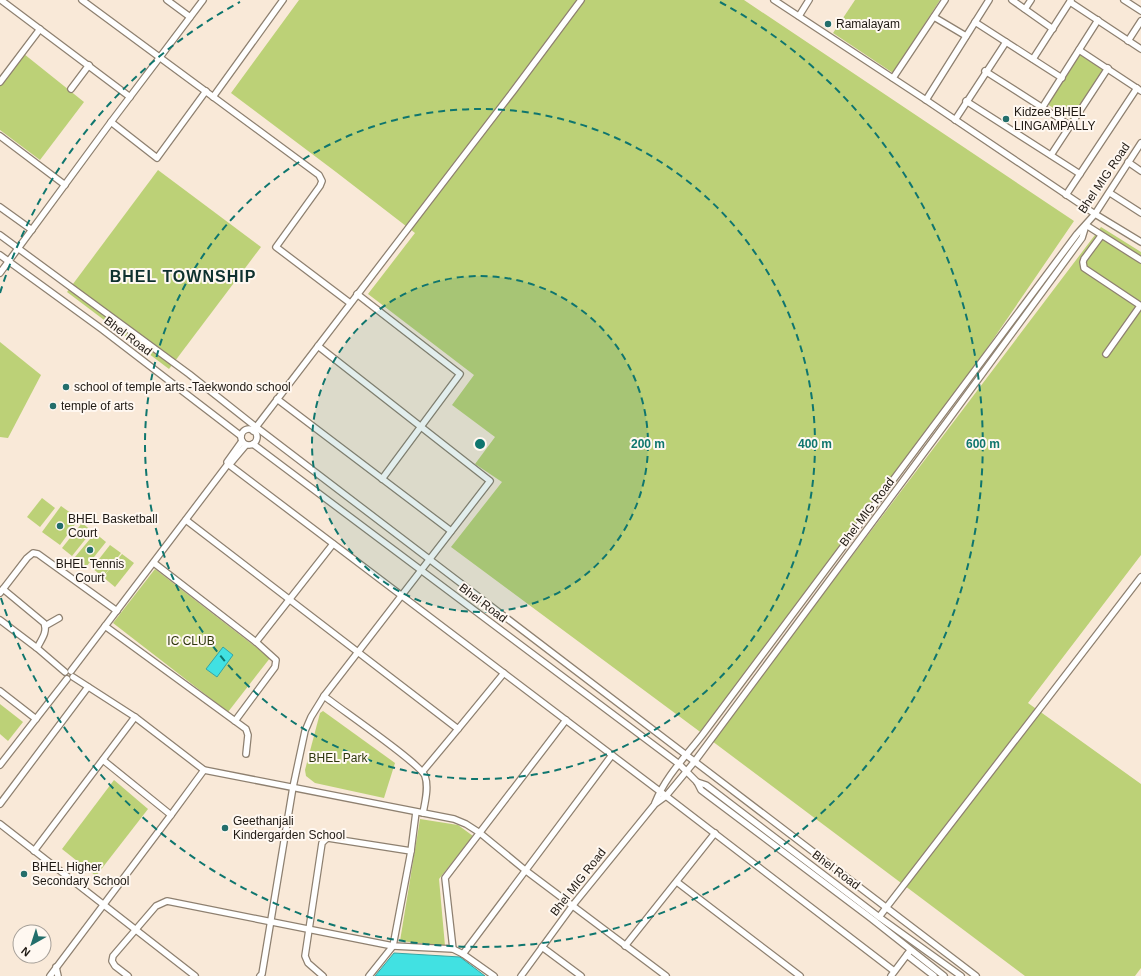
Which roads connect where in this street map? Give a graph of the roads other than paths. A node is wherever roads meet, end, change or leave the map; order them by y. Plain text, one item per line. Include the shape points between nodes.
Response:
1 (1, 0) edge
2 (82, 0) edge
3 (167, 0) edge
4 (202, 0) edge
5 (284, 0) edge
6 (582, 0) edge
7 (774, 0) edge
8 (809, 0) edge
9 (945, 0) edge
10 (989, 0) edge
11 (1012, 0) edge
12 (1031, 0) edge
13 (1124, 0) edge
14 (1071, 1) edge
15 (1025, 9) junction
16 (1141, 11) edge
17 (798, 16) junction
18 (190, 17) junction
19 (934, 17) junction
20 (1098, 20) junction
21 (1141, 20) edge
22 (975, 22) junction
23 (40, 29) junction
24 (1053, 29) junction
25 (966, 36) junction
26 (1128, 41) junction
27 (1006, 42) junction
28 (1141, 49) edge
29 (1079, 50) junction
30 (160, 58) junction
31 (1033, 59) junction
32 (90, 65) junction
33 (1108, 68) junction
34 (985, 71) junction
35 (893, 78) junction
36 (1062, 78) junction
37 (0, 82) edge
38 (71, 89) dead end
39 (1139, 89) edge
40 (206, 91) junction
41 (130, 97) junction
42 (213, 97) junction
43 (926, 100) junction
44 (966, 101) junction
45 (1042, 108) junction
46 (955, 120) junction
47 (111, 122) junction
48 (1071, 126) junction
49 (0, 136) edge
50 (1141, 143) edge
51 (1051, 155) junction
52 (1128, 162) junction
53 (1141, 171) edge
54 (1080, 174) junction
55 (65, 185) junction
56 (1110, 193) junction
57 (1066, 195) junction
58 (0, 207) edge
59 (1141, 213) edge
60 (1095, 214) junction
61 (1086, 226) junction
62 (32, 230) junction
63 (0, 235) edge
64 (1101, 236) junction
65 (1141, 242) edge
66 (18, 249) junction
67 (0, 255) edge
68 (1141, 260) edge
69 (9, 262) junction
70 (0, 274) edge
71 (357, 294) junction
72 (350, 303) junction
73 (1141, 306) edge
74 (318, 346) junction
75 (1106, 354) dead end
76 (277, 400) junction
77 (421, 426) junction
78 (254, 429) junction
79 (243, 441) junction
80 (253, 444) junction
81 (228, 464) junction
82 (382, 479) junction
83 (186, 520) junction
84 (451, 531) junction
85 (333, 544) junction
86 (429, 559) junction
87 (154, 563) junction
88 (421, 570) junction
89 (1141, 577) edge
90 (1, 591) edge
91 (401, 595) junction
92 (290, 599) junction
93 (117, 611) junction
94 (58, 618) dead end
95 (0, 620) edge
96 (45, 626) junction
97 (106, 626) junction
98 (256, 642) junction
99 (37, 648) junction
100 (358, 652) junction
101 (68, 672) junction
102 (504, 673) junction
103 (73, 677) junction
104 (67, 679) junction
105 (88, 687) junction
106 (0, 691) edge
107 (324, 696) junction
108 (136, 717) junction
109 (36, 719) junction
110 (566, 720) junction
111 (235, 721) junction
112 (458, 729) junction
113 (246, 754) dead end
114 (612, 755) junction
115 (687, 755) junction
116 (103, 760) junction
117 (694, 761) junction
118 (679, 764) junction
119 (0, 765) edge
120 (204, 770) junction
121 (422, 770) junction
122 (687, 771) junction
123 (697, 782) junction
124 (293, 787) junction
125 (659, 791) junction
126 (666, 796) junction
127 (0, 804) edge
128 (655, 804) junction
129 (416, 812) junction
130 (423, 813) junction
131 (172, 815) junction
132 (0, 824) edge
133 (480, 833) junction
134 (715, 833) junction
135 (34, 851) junction
136 (411, 851) junction
137 (525, 870) junction
138 (677, 882) junction
139 (104, 904) junction
140 (573, 905) junction
141 (885, 907) junction
142 (879, 916) junction
143 (270, 921) junction
144 (136, 929) junction
145 (309, 929) junction
146 (393, 946) junction
147 (625, 946) junction
148 (542, 947) junction
149 (453, 949) junction
150 (908, 952) junction
151 (463, 954) junction
152 (56, 967) junction
153 (892, 974) edge
154 (262, 975) edge
155 (50, 976) edge
156 (58, 976) edge
157 (128, 976) edge
158 (195, 976) edge
159 (323, 976) edge
160 (369, 976) edge
161 (494, 976) edge
162 (521, 976) edge
163 (581, 976) edge
164 (666, 976) edge
165 (800, 976) edge
166 (934, 976) edge
167 (944, 976) edge
168 (961, 976) edge
169 (976, 976) edge

1 - 23 street
2 - 30 street
3 - 18 street
4 - 18 street
5 - 42 street
6 - 71 street
7 - 17 street
8 - 17 street
9 - 19 street
10 - 22 street
11 - 15 street
12 - 15 street
13 - 16 street
14 - 20 street
14 - 24 street
15 - 24 street
17 - 35 street
18 - 30 street
19 - 25 street
19 - 35 street
20 - 26 street
20 - 29 street
21 - 26 street
22 - 25 street
22 - 27 street
23 - 32 street
23 - 37 street
24 - 31 street
25 - 43 street
26 - 28 street
27 - 31 street
27 - 34 street
29 - 33 street
29 - 36 street
30 - 40 street
30 - 41 street
31 - 36 street
32 - 38 street
32 - 41 street
33 - 39 street
33 - 48 street
34 - 44 street
34 - 45 street
35 - 43 street
36 - 45 street
39 - 54 street
40 - 42 street
40 - 47 street via 157,158
41 - 47 street
42 - 72 street via 319,175 322,181 320,186 276,247
43 - 46 street
44 - 46 street
44 - 51 street
45 - 48 street
46 - 57 street
47 - 55 street
48 - 51 street
49 - 55 street
50 - 52 street, Bhel MIG Road
51 - 54 street
52 - 53 street
52 - 56 street, Bhel MIG Road
54 - 57 street
55 - 62 street
56 - 59 street
56 - 60 street, Bhel MIG Road
57 - 60 street
58 - 62 street
60 - 61 street, Bhel MIG Road
60 - 65 street
61 - 64 street
61 - 115 street, Bhel MIG Road via 1076,234
61 - 117 street, Bhel MIG Road via 1082,238 949,420
62 - 66 street
63 - 66 street
64 - 68 street
64 - 73 street via 1082,262 1084,268
66 - 69 street
66 - 78 street via 185,372
67 - 69 street, Bhel Road
69 - 70 street
69 - 79 street, Bhel Road via 103,330
71 - 72 street
71 - 77 street via 460,374
72 - 74 street
73 - 75 street
74 - 76 street
74 - 77 street
76 - 78 street
76 - 82 street
77 - 82 street
77 - 84 street via 490,481
78 - 79 street via 245,430
78 - 80 street via 257,437
78 - 86 street
79 - 80 street
79 - 81 street
80 - 88 street, Bhel Road
81 - 83 street
81 - 85 street
82 - 84 street
83 - 87 street
83 - 92 street
84 - 86 street
85 - 91 street
85 - 92 street
86 - 88 street
86 - 115 street
87 - 93 street
87 - 98 street
88 - 91 street
88 - 118 street, Bhel Road
89 - 141 street
90 - 93 street via 33,553 38,554
90 - 96 street
91 - 100 street
91 - 102 street
92 - 98 street
92 - 100 street
93 - 97 street
94 - 96 street
95 - 99 street
96 - 99 street via 45,633
97 - 101 street
97 - 111 street
98 - 111 street via 276,660 275,667
99 - 101 street
100 - 107 street
100 - 112 street
101 - 103 street via 74,674
101 - 104 street via 64,675
102 - 110 street
102 - 112 street
103 - 104 street
103 - 105 street
104 - 109 street
105 - 108 street
105 - 127 street
106 - 109 street
107 - 121 street
107 - 124 street via 305,731
108 - 116 street
108 - 120 street
109 - 119 street
110 - 114 street
110 - 133 street
111 - 113 street via 248,732
112 - 121 street
114 - 125 street
114 - 137 street
115 - 117 street
115 - 118 street, Bhel MIG Road
116 - 131 street
116 - 135 street
117 - 122 street, Bhel MIG Road
117 - 141 street
118 - 122 street, Bhel Road
118 - 125 street, Bhel MIG Road
120 - 124 street
120 - 131 street
121 - 130 street via 427,785
122 - 123 street, Bhel Road
122 - 126 street, Bhel MIG Road
123 - 142 street, Bhel Road via 706,785
123 - 150 street, Bhel Road via 701,790 872,919
124 - 129 street
124 - 143 street
125 - 126 street
125 - 128 street, Bhel MIG Road
126 - 128 street, Bhel MIG Road
126 - 134 street
128 - 140 street, Bhel MIG Road
129 - 130 street
129 - 136 street
130 - 133 street via 454,819
131 - 139 street
132 - 135 street
133 - 137 street
133 - 149 street via 445,878
134 - 138 street
134 - 153 street
135 - 139 street
136 - 145 street via 328,838 325,840 322,843
136 - 146 street
137 - 140 street
137 - 151 street
138 - 147 street
138 - 165 street
139 - 144 street
139 - 152 street
140 - 147 street
140 - 148 street, Bhel MIG Road
141 - 142 street
141 - 169 street
142 - 168 street, Bhel Road
143 - 144 street via 167,901 156,906
143 - 145 street
143 - 154 street
144 - 157 street via 113,956 112,961
144 - 158 street
145 - 146 street
145 - 159 street via 306,960
146 - 149 street
146 - 160 street
147 - 164 street
148 - 162 street, Bhel MIG Road
148 - 163 street
149 - 151 street
150 - 153 street
150 - 166 street
150 - 167 street, Bhel Road
151 - 161 street
152 - 155 street
152 - 156 street

